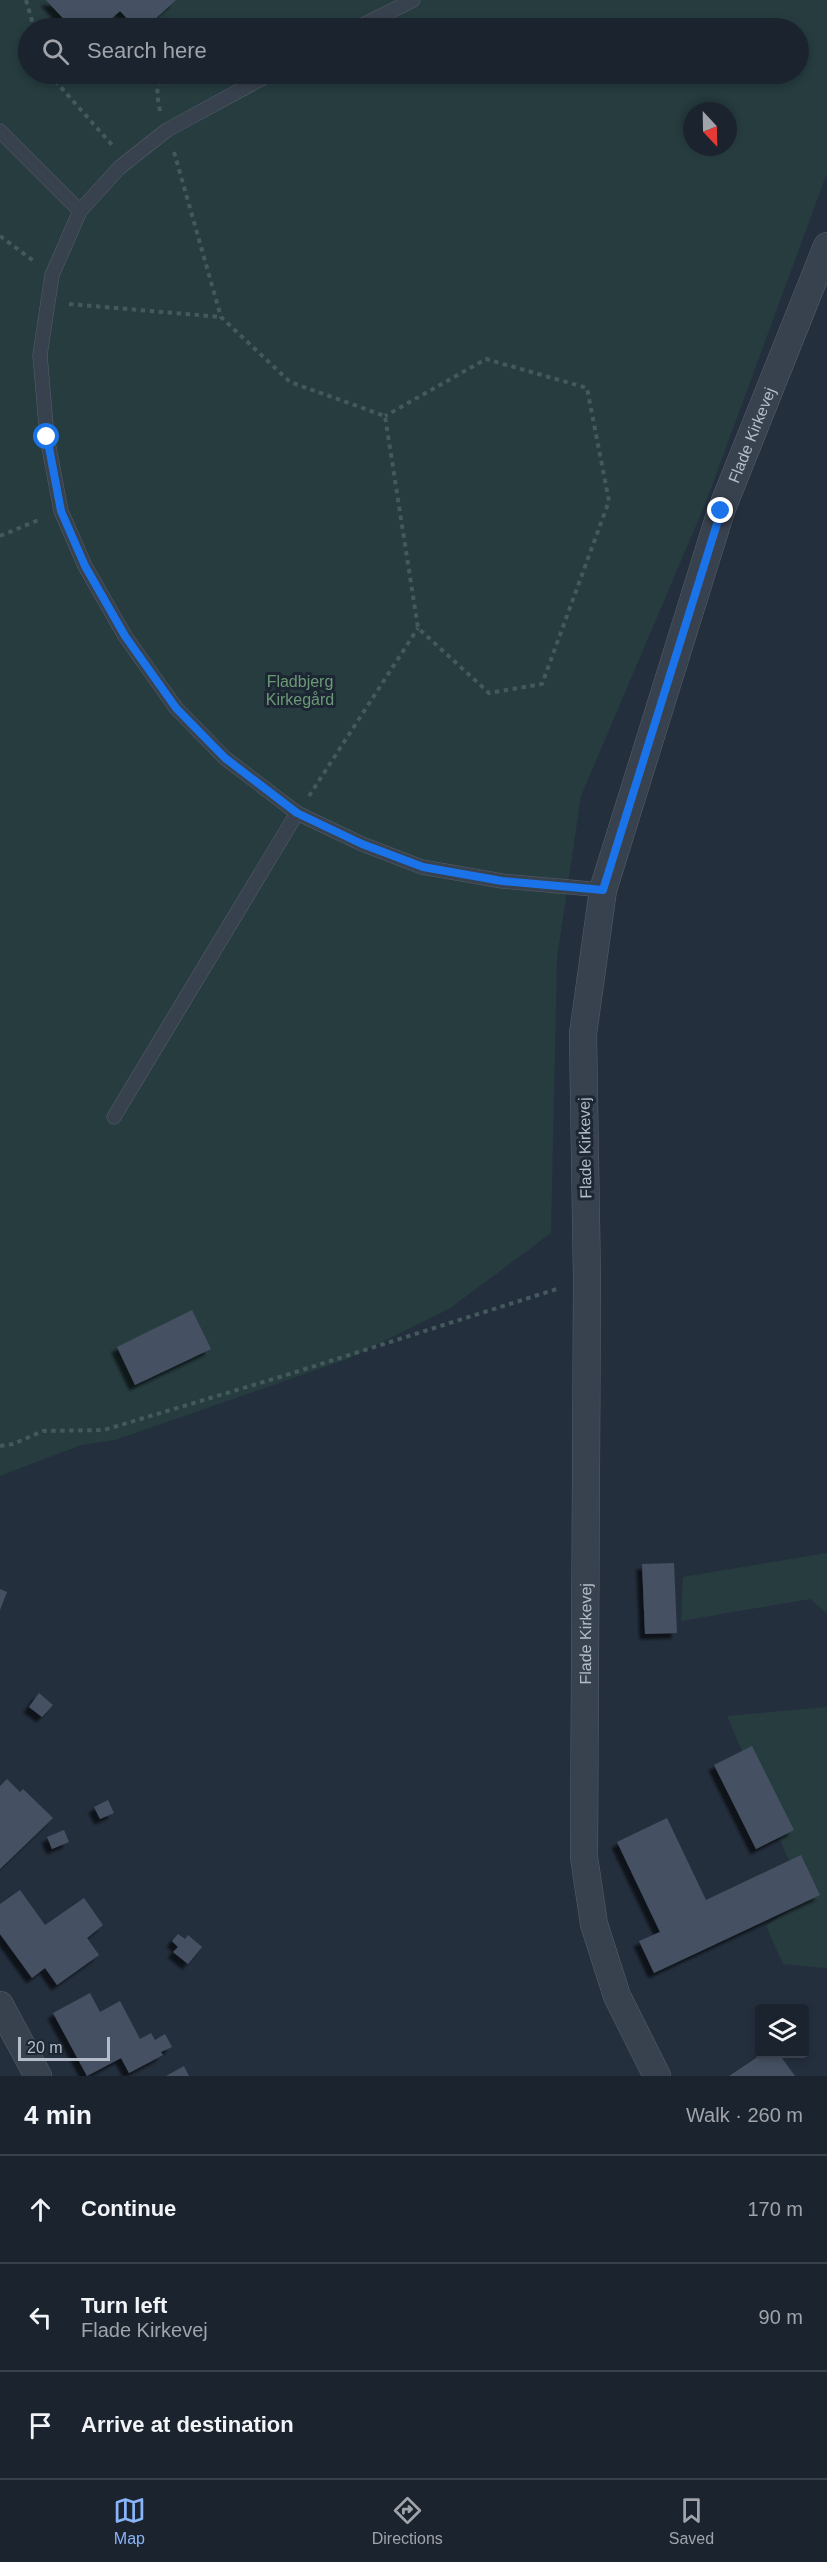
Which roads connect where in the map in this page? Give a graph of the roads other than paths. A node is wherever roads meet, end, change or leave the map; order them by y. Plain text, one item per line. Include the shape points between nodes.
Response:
1 (412, 0) edge
2 (377, 18) edge
3 (252, 84) edge
4 (0, 131) edge
5 (80, 211) junction
6 (827, 246) edge
7 (297, 813) junction
8 (603, 890) junction
9 (114, 1117) dead end
10 (0, 2005) edge
11 (38, 2076) edge
12 (657, 2076) edge

1 - 2 lane
3 - 5 lane via 167,130 127,162
4 - 5 lane
5 - 7 lane via 52,275 40,355 47,437 61,511 85,566 125,636 176,708 225,758
6 - 8 street, Flade Kirkevej via 721,511
7 - 8 lane via 423,867 502,881
7 - 9 lane
8 - 12 street, Flade Kirkevej via 584,1034 584,1857 594,1924 617,1996
10 - 11 street

